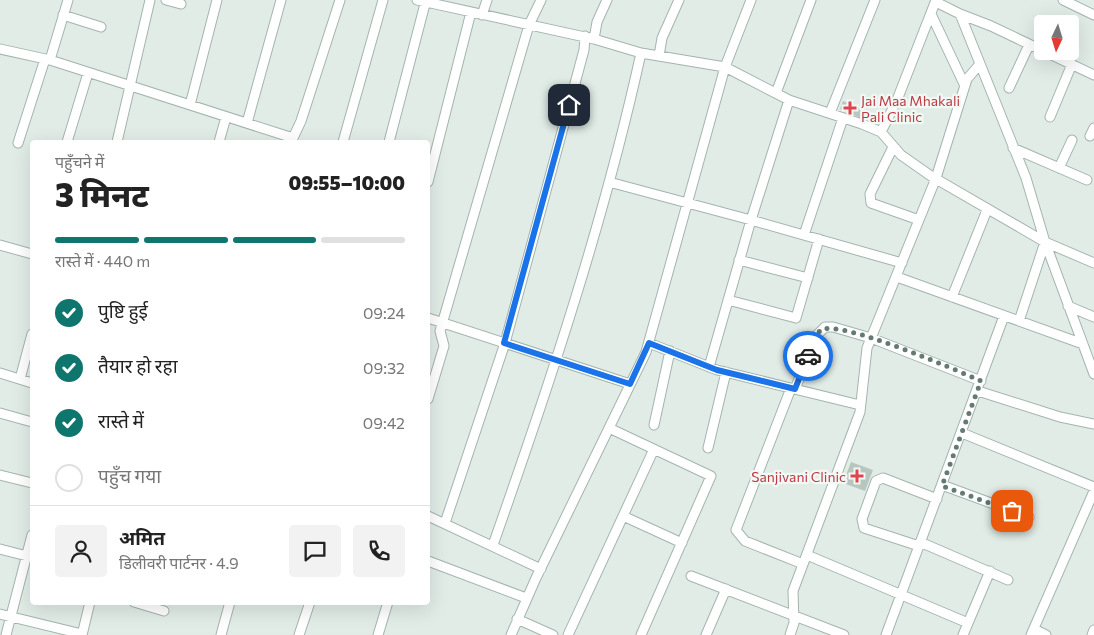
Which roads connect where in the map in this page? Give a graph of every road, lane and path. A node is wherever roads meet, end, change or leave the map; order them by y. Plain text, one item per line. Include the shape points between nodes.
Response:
1 (68, 0) edge
2 (150, 0) edge
3 (166, 0) edge
4 (216, 0) edge
5 (281, 0) edge
6 (340, 0) edge
7 (383, 0) edge
8 (488, 0) edge
9 (541, 0) edge
10 (606, 0) edge
11 (679, 0) edge
12 (751, 0) edge
13 (811, 0) edge
14 (875, 0) edge
15 (1063, 0) edge
16 (422, 1) edge
17 (936, 1) edge
18 (181, 4) dead end
19 (472, 12) junction
20 (931, 14) junction
21 (960, 14) junction
22 (63, 15) junction
23 (482, 15) junction
24 (1094, 16) edge
25 (529, 25) junction
26 (101, 27) dead end
27 (585, 36) junction
28 (594, 38) junction
29 (1029, 45) junction
30 (0, 50) edge
31 (640, 53) junction
32 (659, 56) junction
33 (48, 60) junction
34 (980, 64) junction
35 (1072, 64) junction
36 (724, 67) junction
37 (88, 73) junction
38 (1094, 75) edge
39 (128, 86) junction
40 (965, 86) junction
41 (1009, 88) dead end
42 (776, 93) junction
43 (790, 100) junction
44 (190, 105) junction
45 (830, 113) junction
46 (226, 117) junction
47 (1050, 117) dead end
48 (843, 118) junction
49 (247, 123) junction
50 (881, 132) junction
51 (283, 139) edge
52 (68, 140) edge
53 (117, 140) edge
54 (220, 140) edge
55 (344, 140) edge
56 (389, 140) edge
57 (1072, 140) dead end
58 (18, 143) dead end
59 (894, 147) junction
60 (1014, 148) junction
61 (1059, 168) junction
62 (430, 174) edge
63 (936, 178) junction
64 (1087, 180) dead end
65 (609, 182) junction
66 (687, 203) junction
67 (987, 210) junction
68 (751, 220) junction
69 (919, 220) junction
70 (804, 235) junction
71 (819, 239) junction
72 (1045, 242) junction
73 (0, 244) edge
74 (30, 253) edge
75 (739, 260) junction
76 (1094, 262) edge
77 (902, 263) junction
78 (897, 277) junction
79 (808, 278) junction
80 (952, 297) junction
81 (728, 300) junction
82 (1068, 306) junction
83 (1004, 316) junction
84 (1094, 317) edge
85 (430, 319) edge
86 (1019, 322) junction
87 (443, 323) junction
88 (872, 338) junction
89 (30, 342) edge
90 (504, 343) junction
91 (649, 343) junction
92 (1083, 344) junction
93 (670, 351) junction
94 (557, 360) junction
95 (709, 367) junction
96 (726, 372) junction
97 (0, 373) edge
98 (1094, 374) edge
99 (20, 380) junction
100 (981, 381) junction
101 (30, 382) edge
102 (630, 384) junction
103 (793, 388) junction
104 (978, 391) junction
105 (430, 392) edge
106 (860, 405) junction
107 (0, 413) edge
108 (30, 421) edge
109 (1094, 424) edge
110 (654, 425) dead end
111 (609, 428) junction
112 (962, 433) junction
113 (708, 448) dead end
114 (654, 449) junction
115 (0, 475) edge
116 (30, 482) edge
117 (942, 486) junction
118 (1094, 489) edge
119 (937, 498) junction
120 (622, 516) junction
121 (430, 517) edge
122 (1030, 517) dead end
123 (445, 523) junction
124 (30, 543) edge
125 (682, 543) junction
126 (920, 544) junction
127 (493, 545) junction
128 (0, 548) edge
129 (27, 556) junction
130 (805, 560) junction
131 (430, 562) edge
132 (540, 568) junction
133 (990, 571) junction
134 (691, 576) dead end
135 (1008, 580) dead end
136 (726, 589) junction
137 (901, 595) junction
138 (526, 598) junction
139 (89, 605) edge
140 (144, 605) edge
141 (229, 605) edge
142 (309, 605) edge
143 (387, 605) edge
144 (164, 611) dead end
145 (0, 614) edge
146 (794, 614) junction
147 (11, 617) junction
148 (517, 619) junction
149 (968, 623) junction
150 (1094, 630) edge
151 (1033, 632) edge
152 (82, 634) edge
153 (838, 634) edge
154 (6, 635) edge
155 (221, 635) edge
156 (299, 635) edge
157 (379, 635) edge
158 (510, 635) edge
159 (553, 635) edge
160 (568, 635) edge
161 (641, 635) edge
162 (706, 635) edge
163 (790, 635) edge
164 (886, 635) edge
165 (963, 635) edge
166 (1046, 635) edge
167 (1092, 635) edge

1 - 22 street
2 - 39 street
3 - 18 street
4 - 44 street
5 - 49 street
6 - 51 street via 301,121 293,138
7 - 55 street
8 - 23 street
9 - 25 street
10 - 28 street
11 - 32 street via 662,38
12 - 36 street
13 - 42 street
14 - 45 street
15 - 24 street
16 - 19 street
16 - 56 street
17 - 20 street
17 - 21 street
19 - 23 street
19 - 62 street
20 - 40 street
20 - 50 street
21 - 29 street
21 - 34 street
22 - 26 street
22 - 33 street
23 - 25 street
25 - 27 street
25 - 87 street
27 - 28 street
27 - 90 street via 584,50
28 - 31 street
29 - 35 street
29 - 41 street
30 - 33 street
31 - 32 street
31 - 65 street
32 - 36 street
33 - 37 street
33 - 58 street
34 - 40 street
34 - 60 street
35 - 38 street
35 - 47 street
36 - 42 street
36 - 66 street
37 - 39 street
37 - 52 street
39 - 44 street
39 - 53 street
40 - 63 street
42 - 43 street
43 - 45 street
43 - 68 street
44 - 46 street
45 - 48 street
46 - 49 street
46 - 54 street
48 - 50 street
48 - 70 street
49 - 51 street
50 - 59 street
57 - 61 street
59 - 63 street
59 - 69 street via 870,194 871,203
60 - 61 street
60 - 72 street
61 - 64 street
63 - 67 street
63 - 69 street
65 - 66 street
65 - 94 street
66 - 68 street
66 - 91 street
67 - 72 street
67 - 80 street
68 - 70 street
68 - 75 street
69 - 77 street
70 - 71 street
71 - 77 street
71 - 79 street
72 - 76 street
72 - 82 street
72 - 86 street
73 - 74 street
75 - 79 street
75 - 81 street
77 - 78 street
78 - 80 street
78 - 88 street
79 - 81 street via 796,318
80 - 83 street
81 - 95 street
82 - 84 street
82 - 92 street
83 - 86 street
83 - 100 street
85 - 87 street
86 - 92 street
87 - 90 street
87 - 105 street via 440,330 444,346
88 - 100 street
88 - 103 street via 833,327 820,330
88 - 106 street via 864,364
89 - 99 street
90 - 94 street
90 - 123 street
91 - 93 street
91 - 102 street
92 - 98 street
93 - 95 street
93 - 110 street
94 - 102 street
94 - 127 street
95 - 96 street
96 - 103 street
96 - 113 street
97 - 99 street
99 - 101 street
100 - 104 street
102 - 111 street
103 - 106 street
103 - 130 street via 736,530 745,541
104 - 109 street via 1060,417
104 - 112 street
106 - 130 street
107 - 108 street
111 - 114 street
111 - 132 street
112 - 117 street
112 - 118 street
114 - 120 street
114 - 125 street via 711,476
115 - 116 street
117 - 119 street
117 - 122 street
118 - 151 street
119 - 126 street
119 - 126 street via 883,478 876,481 862,519 864,528
120 - 125 street
120 - 160 street
121 - 123 street
123 - 127 street
124 - 129 street
125 - 161 street
126 - 133 street
126 - 137 street
127 - 132 street
128 - 129 street
129 - 147 street
130 - 137 street
130 - 146 street via 794,591
131 - 138 street
132 - 138 street
133 - 135 street
133 - 149 street
134 - 136 street
136 - 146 street
136 - 162 street
137 - 149 street
137 - 164 street
138 - 148 street
139 - 152 street
140 - 144 street
141 - 155 street
142 - 156 street
143 - 157 street
145 - 147 street
146 - 153 street
146 - 163 street
147 - 152 street
147 - 154 street
148 - 158 street
148 - 159 street
149 - 165 street
150 - 167 street
151 - 166 street

